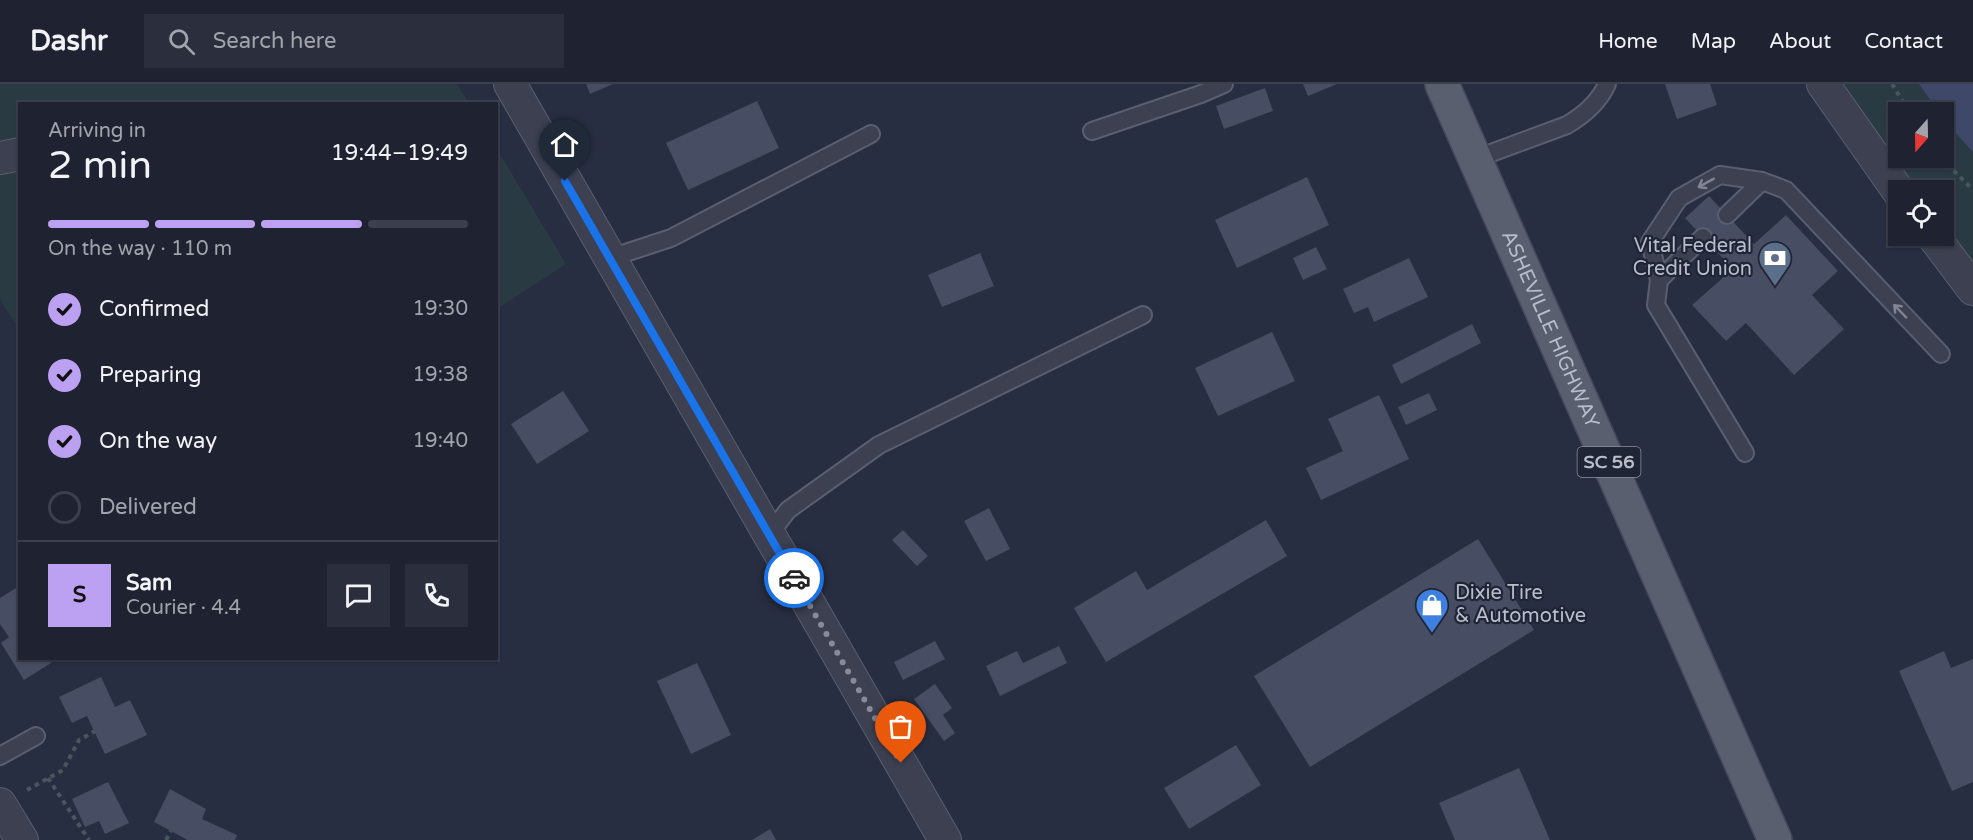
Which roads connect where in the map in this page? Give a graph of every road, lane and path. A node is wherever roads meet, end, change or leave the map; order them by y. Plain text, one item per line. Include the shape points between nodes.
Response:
1 (510, 84) edge
2 (1224, 84) edge
3 (1442, 84) edge
4 (1608, 84) edge
5 (1823, 84) edge
6 (1892, 84) edge
7 (1904, 102) edge
8 (1092, 131) dead end
9 (871, 134) dead end
10 (18, 154) edge
11 (0, 158) edge
12 (1475, 159) junction
13 (1951, 168) edge
14 (1762, 180) junction
15 (1891, 180) edge
16 (1973, 190) edge
17 (1727, 215) dead end
18 (1703, 237) dead end
19 (1941, 246) edge
20 (610, 258) junction
21 (1659, 280) junction
22 (1973, 289) edge
23 (1143, 315) dead end
24 (1941, 354) dead end
25 (1745, 453) dead end
26 (769, 535) junction
27 (95, 731) dead end
28 (36, 736) dead end
29 (0, 756) edge
30 (48, 778) junction
31 (13, 798) edge
32 (171, 831) dead end
33 (22, 840) edge
34 (89, 840) edge
35 (166, 840) edge
36 (945, 840) edge
37 (1775, 840) edge

1 - 20 street
2 - 8 lane
3 - 12 main road, ASHEVILLE HIGHWAY / SC 56
4 - 12 lane via 1589,109 1567,125
5 - 15 street
6 - 7 path
9 - 20 lane via 671,238
10 - 11 street
12 - 37 main road, ASHEVILLE HIGHWAY / SC 56
13 - 16 path
14 - 17 lane
14 -> 21 lane via 1720,175 1679,198 1650,242
24 -> 14 lane via 1785,190
18 - 21 lane
19 - 22 street
20 - 26 street
21 - 25 lane via 1656,304
23 - 26 lane via 879,445 788,510
26 - 36 street
27 - 30 path via 79,740 63,770
28 - 29 lane
30 - 31 path
30 - 34 path
31 - 33 street
32 - 35 path

